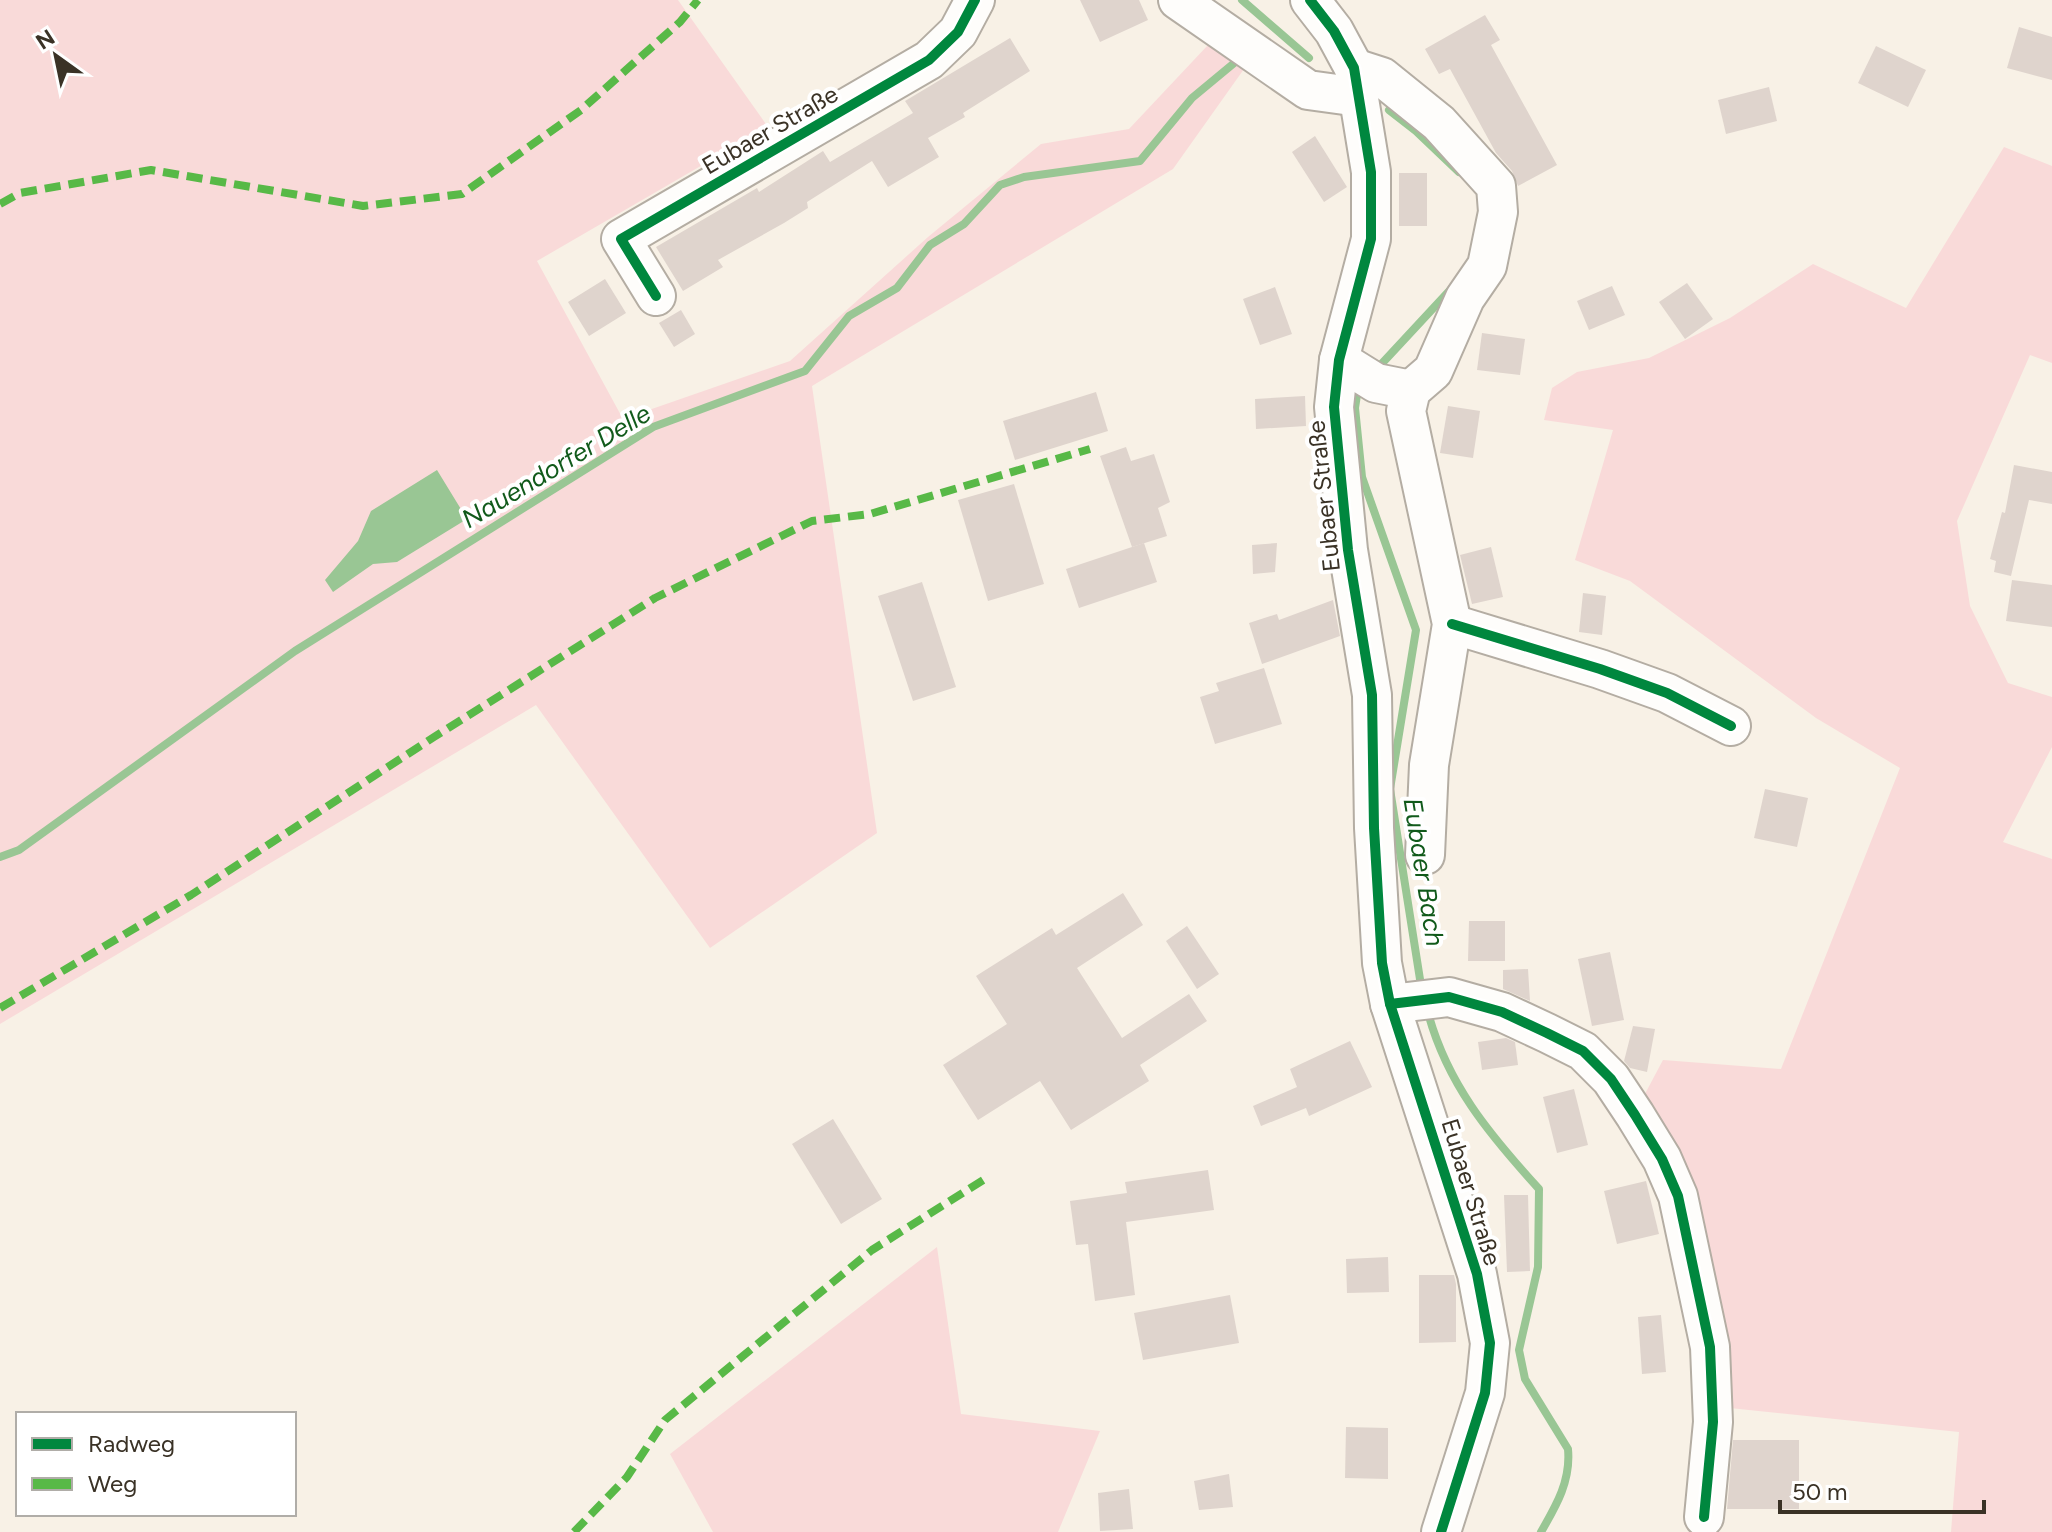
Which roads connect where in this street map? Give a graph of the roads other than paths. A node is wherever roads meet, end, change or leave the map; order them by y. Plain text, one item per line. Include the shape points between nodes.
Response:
1 (975, 0) edge
2 (1178, 0) edge
3 (1310, 0) edge
4 (1356, 83) junction
5 (656, 296) dead end
6 (1371, 376) junction
7 (1452, 624) junction
8 (1731, 726) dead end
9 (1425, 855) dead end
10 (1413, 1001) junction
11 (1704, 1517) dead end
12 (1441, 1532) edge

1 - 5 street, Eubaer Straße via 958,32 929,60 621,239
2 - 4 street via 1308,90
3 - 4 street, Eubaer Straße via 1334,31
4 - 6 street, Eubaer Straße via 1371,172
4 - 6 street via 1382,77 1439,123 1496,186 1498,212 1487,266 1465,298 1433,371
6 - 7 street, Eubaer Straße via 1406,411
6 - 10 street, Eubaer Straße via 1334,407 1348,550 1372,695 1382,963
7 - 8 street via 1667,693
7 - 9 street, Eubaer Straße via 1429,765
10 - 11 street via 1470,1002 1583,1051 1611,1079 1662,1159 1678,1196 1710,1347 1713,1422
10 - 12 street, Eubaer Straße via 1490,1343 1485,1393

